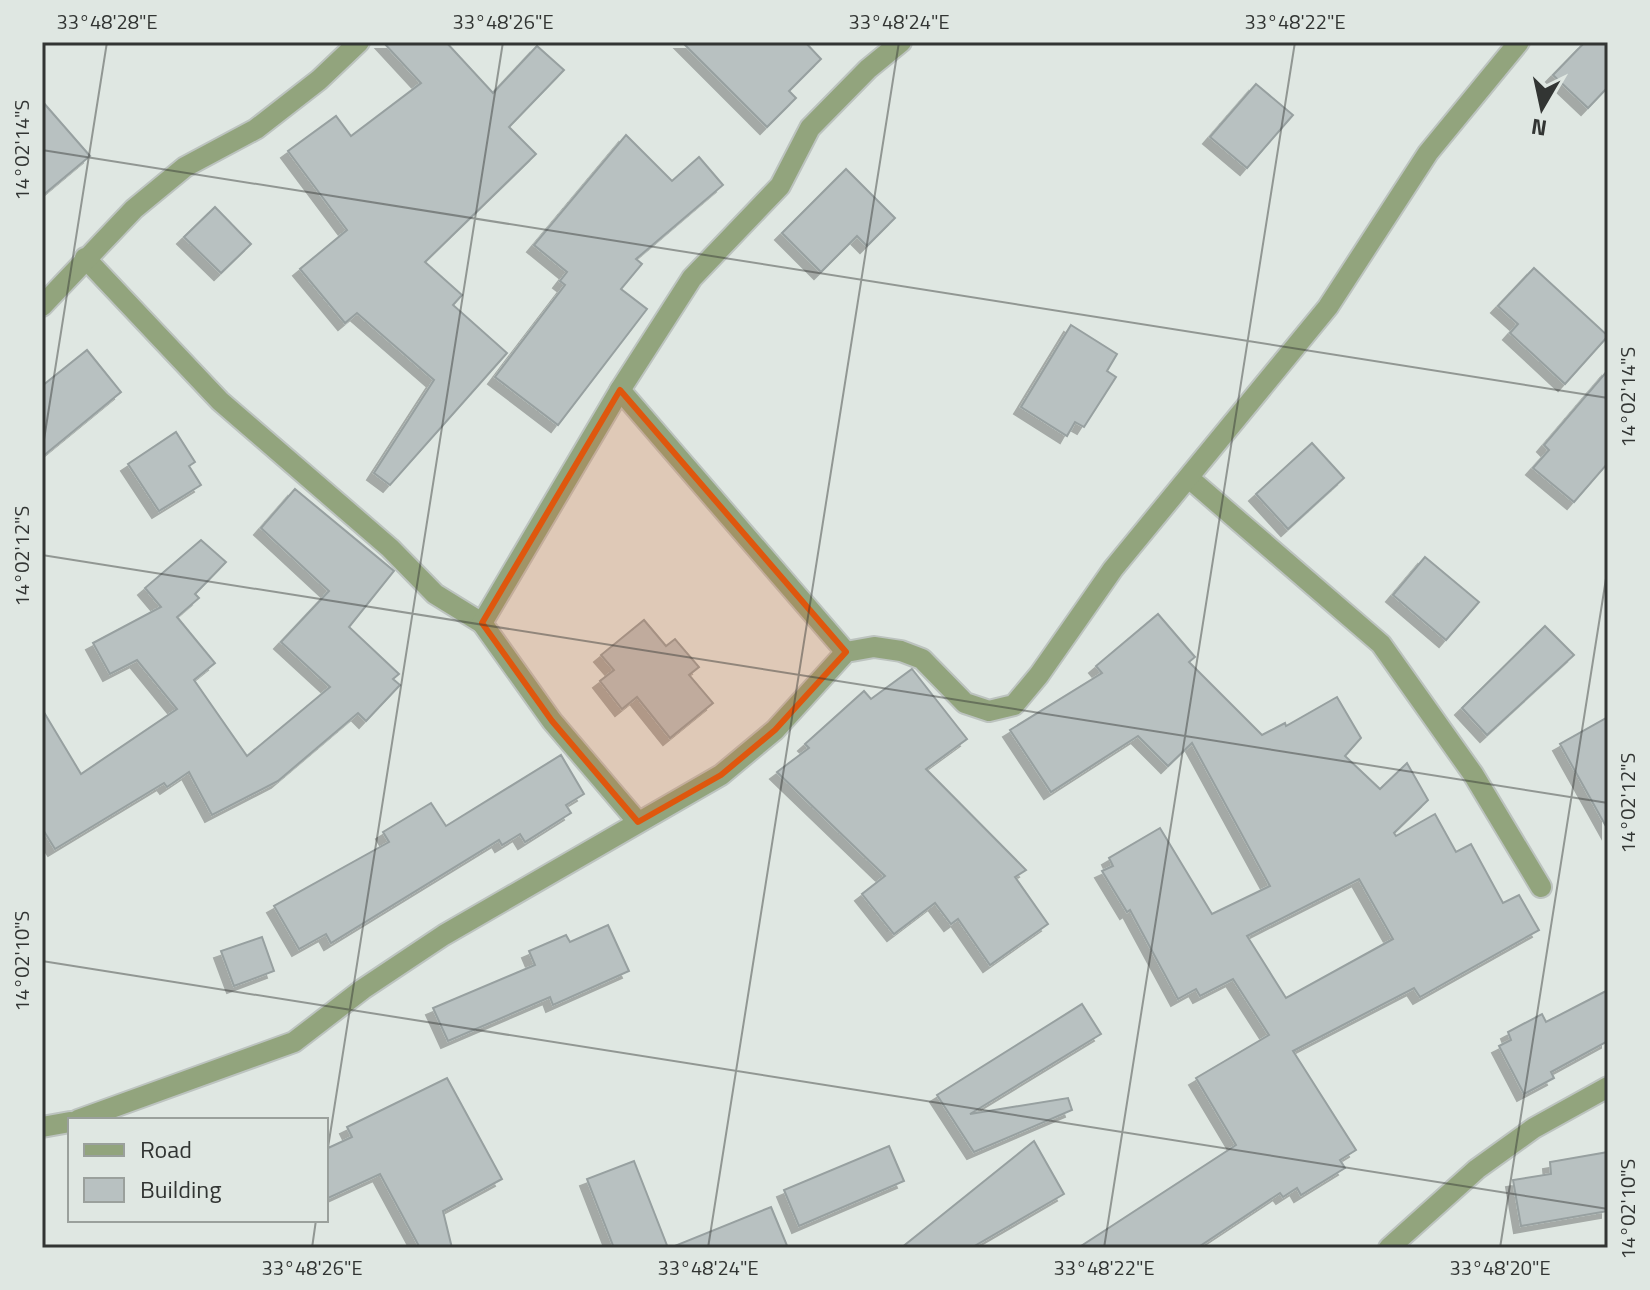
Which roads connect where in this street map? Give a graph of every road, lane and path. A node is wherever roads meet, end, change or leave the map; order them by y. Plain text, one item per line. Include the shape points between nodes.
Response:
1 (359, 42) edge
2 (901, 42) edge
3 (1519, 42) edge
4 (85, 258) junction
5 (42, 306) edge
6 (620, 390) junction
7 (1190, 479) junction
8 (482, 623) junction
9 (846, 652) junction
10 (638, 822) junction
11 (1541, 887) dead end
12 (1608, 1087) edge
13 (84, 1118) edge
14 (68, 1122) edge
15 (42, 1127) edge
16 (1389, 1248) edge

1 - 4 street via 256,129 185,167
2 - 6 street via 810,128 780,186 692,278
3 - 7 street via 1428,153 1328,307
4 - 5 street
4 - 8 street via 220,401 390,548 435,594
6 - 8 street
6 - 9 street
7 - 9 street via 1113,569 1014,705 989,711 965,703 922,659 901,651 874,647
7 - 11 street via 1381,644 1473,774
8 - 10 street via 552,721
9 - 10 street via 775,730 721,775
10 - 13 street via 444,935 294,1042
12 - 16 street via 1534,1128 1477,1169
14 - 15 street

